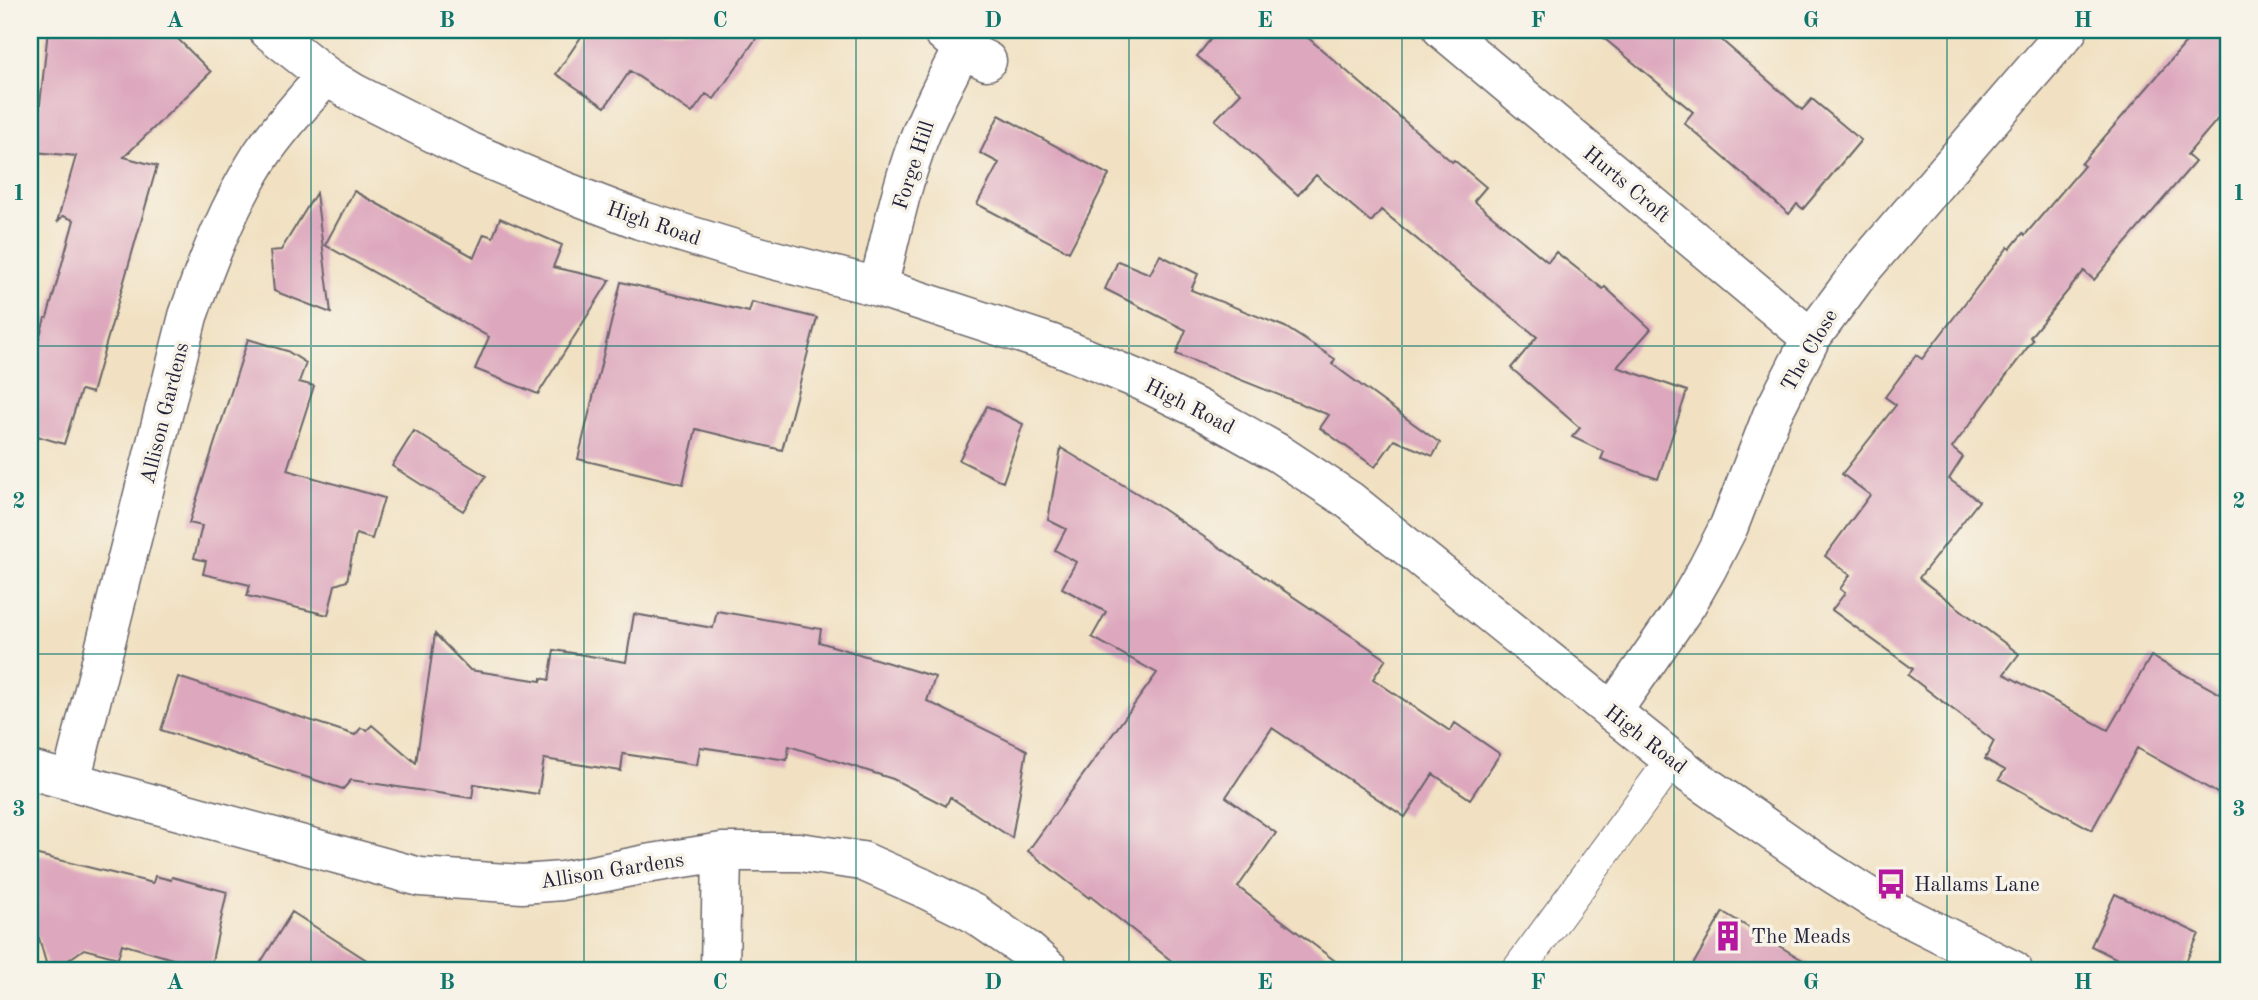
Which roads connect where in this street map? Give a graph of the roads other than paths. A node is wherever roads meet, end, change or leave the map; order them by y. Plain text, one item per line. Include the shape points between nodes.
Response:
1 (268, 30) edge
2 (1443, 30) edge
3 (2068, 30) edge
4 (963, 47) edge
5 (326, 76) junction
6 (878, 287) junction
7 (1811, 338) junction
8 (1612, 712) junction
9 (1672, 760) junction
10 (30, 770) edge
11 (71, 781) junction
12 (722, 852) junction
13 (720, 970) edge
14 (1050, 970) edge
15 (1518, 970) edge
16 (2013, 970) edge

1 - 5 street, High Road
2 - 7 street, Hurts Croft
3 - 7 street, The Close via 1863,268
4 - 6 street, Forge Hill via 919,137
5 - 6 street, High Road via 471,152 640,220
5 - 11 street, Allison Gardens via 261,155 205,265 188,316
6 - 8 street, High Road via 1101,363 1278,453 1349,499
7 - 8 street, The Close via 1772,415 1729,526 1707,569
8 - 9 street, High Road
9 - 15 lane
9 - 16 street, High Road via 1879,903
10 - 11 street, Allison Gardens
11 - 12 street, Allison Gardens via 419,877 522,884 562,881
12 - 13 street
12 - 14 street, Allison Gardens via 799,852 862,861 973,914

